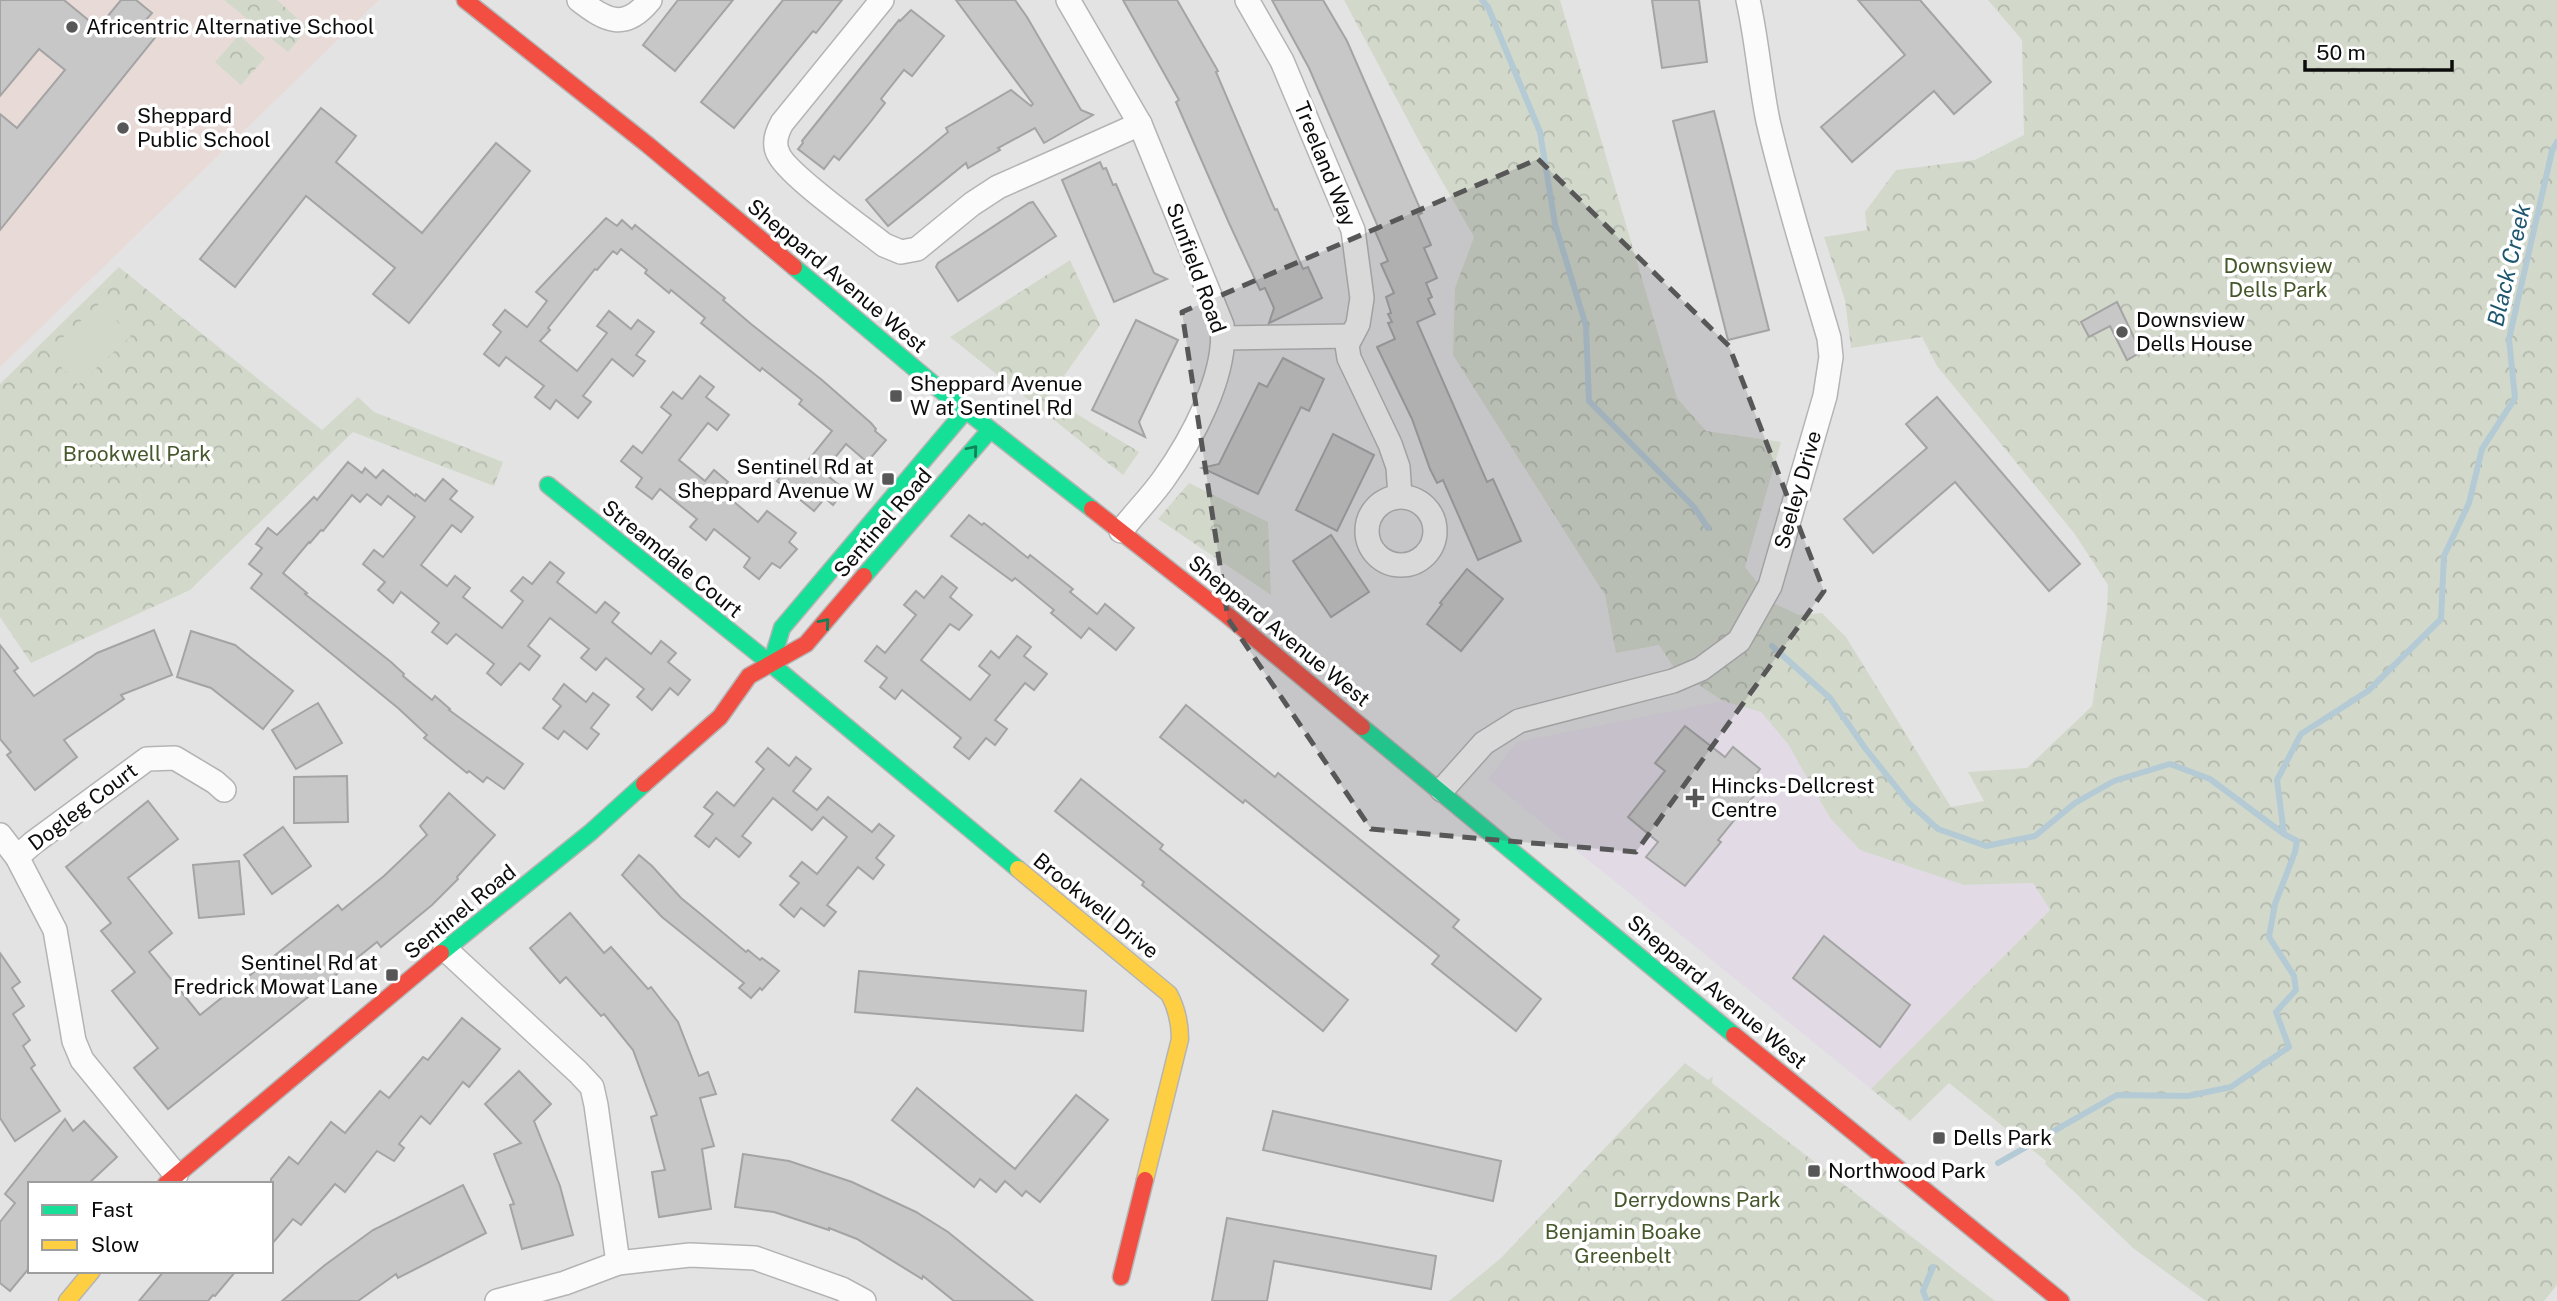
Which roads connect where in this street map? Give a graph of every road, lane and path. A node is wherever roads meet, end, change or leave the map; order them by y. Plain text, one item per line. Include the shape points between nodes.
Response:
1 (465, 0) edge
2 (579, 0) edge
3 (650, 0) edge
4 (882, 0) edge
5 (1069, 0) edge
6 (1247, 0) edge
7 (1748, 0) edge
8 (1140, 124) junction
9 (1351, 335) junction
10 (1223, 338) junction
11 (966, 410) junction
12 (990, 430) junction
13 (548, 485) dead end
14 (1400, 496) dead end
15 (1121, 531) junction
16 (771, 664) junction
17 (224, 790) dead end
18 (1442, 790) junction
19 (0, 835) edge
20 (17, 857) junction
21 (445, 949) junction
22 (171, 1179) edge
23 (618, 1263) junction
24 (90, 1273) edge
25 (1121, 1277) dead end
26 (67, 1301) edge
27 (497, 1301) edge
28 (864, 1301) edge
29 (2061, 1301) edge

1 - 11 street, Sheppard Avenue West via 658,153
2 - 3 street via 615,21 631,18
4 - 8 street via 782,122 776,149 788,168 894,250 918,249 998,187
5 - 8 street, Sunfield Road
6 - 9 street, Treeland Way via 1282,61 1353,230 1362,298 1358,324
7 - 18 street, Seeley Drive via 1777,161 1831,357 1825,396 1770,586 1739,641 1701,669 1650,688 1519,721 1484,743
8 - 10 street, Sunfield Road via 1222,325
9 - 10 street
9 - 14 street via 1349,358 1390,444 1398,467
10 - 15 street, Sunfield Road via 1221,361 1203,414 1162,482
11 - 12 street, Sheppard Avenue West
11 - 16 street, Sentinel Road via 782,628
12 - 15 street, Sheppard Avenue West
16 -> 12 street, Sentinel Road via 806,644
13 - 16 street, Streamdale Court
15 - 18 street, Sheppard Avenue West
16 - 21 street, Sentinel Road via 749,676 720,717 596,827
16 - 25 street, Brookwell Drive via 1152,979 1177,1006 1180,1039
17 - 20 street, Dogleg Court via 175,758 147,759
18 - 29 street, Sheppard Avenue West
19 - 20 street
20 - 22 street via 55,930 74,1041 82,1060
21 - 22 street, Sentinel Road
21 - 23 street via 592,1087
23 - 27 street
23 - 28 street via 690,1255 755,1258
24 - 26 street

